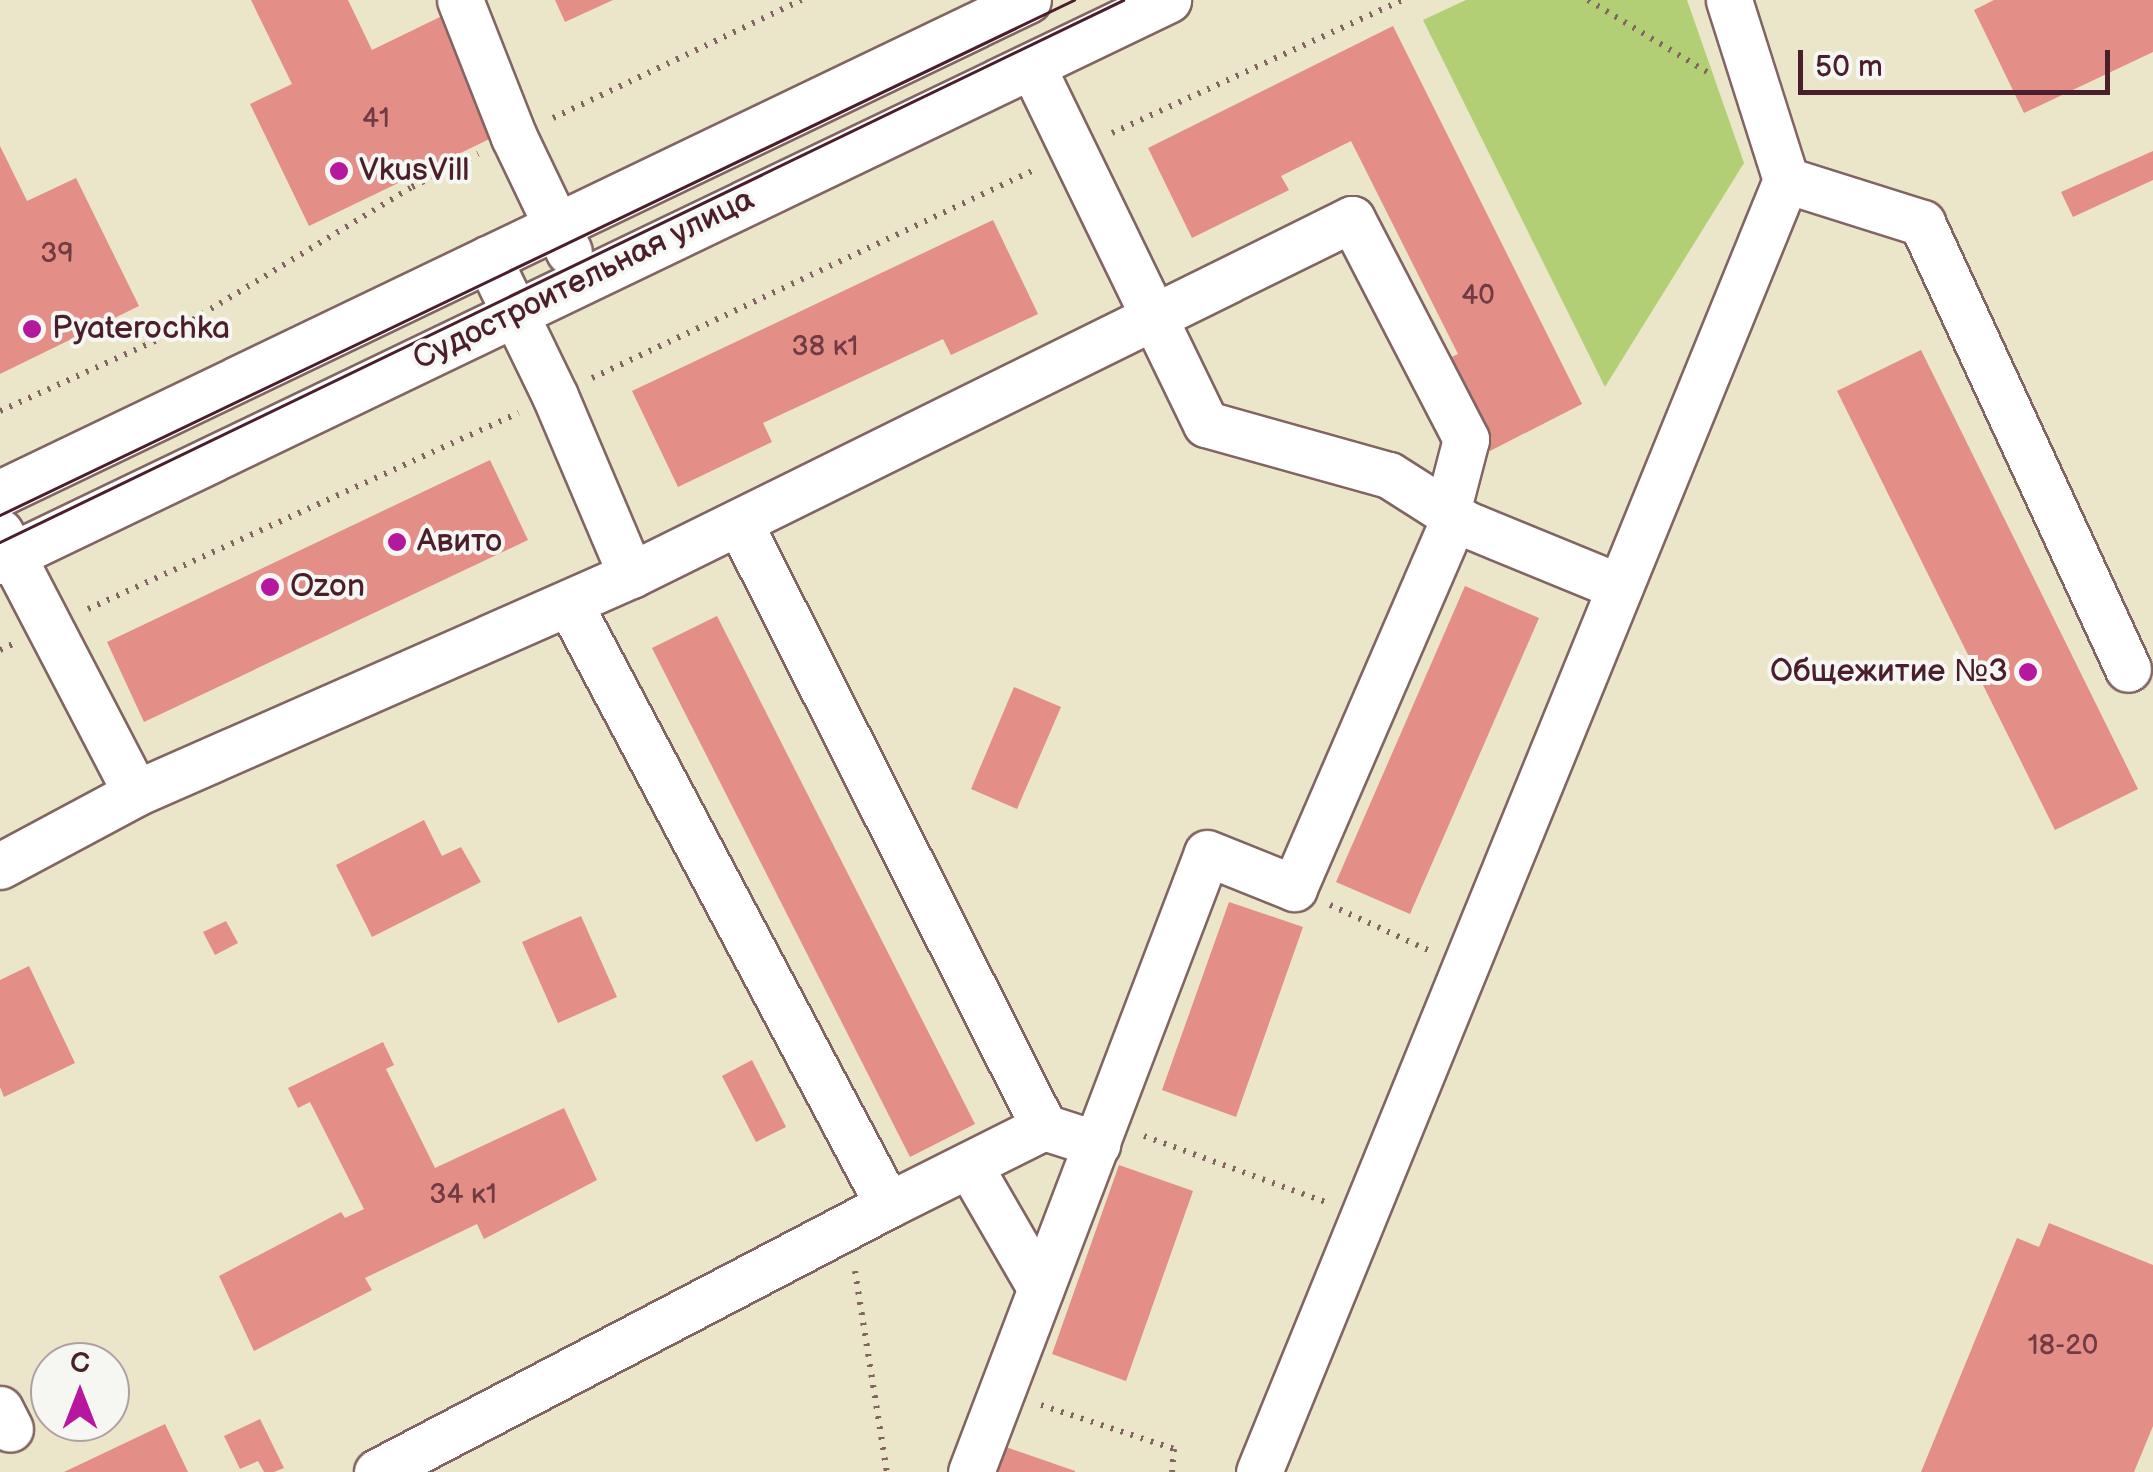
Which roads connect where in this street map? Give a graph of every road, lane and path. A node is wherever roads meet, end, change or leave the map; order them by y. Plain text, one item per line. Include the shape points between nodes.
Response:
1 (460, 0) edge
2 (801, 0) edge
3 (1028, 0) edge
4 (1168, 0) edge
5 (1402, 0) edge
6 (1588, 0) edge
7 (1729, 0) edge
8 (1032, 66) junction
9 (1763, 107) junction
10 (514, 136) junction
11 (1071, 152) junction
12 (1786, 180) junction
13 (557, 226) junction
14 (488, 258) junction
15 (583, 281) junction
16 (515, 314) junction
17 (1154, 318) junction
18 (554, 396) junction
19 (0, 411) edge
20 (0, 493) edge
21 (1455, 517) junction
22 (740, 524) junction
23 (4, 549) edge
24 (631, 575) junction
25 (1620, 587) junction
26 (569, 603) junction
27 (50, 627) junction
28 (0, 650) edge
29 (2128, 669) dead end
30 (136, 793) junction
31 (0, 866) edge
32 (1294, 888) junction
33 (1465, 967) junction
34 (1044, 1127) junction
35 (1101, 1133) junction
36 (969, 1165) junction
37 (888, 1205) junction
38 (1364, 1216) junction
39 (848, 1226) junction
40 (1041, 1290) junction
41 (1002, 1392) junction
42 (377, 1472) edge
43 (887, 1472) edge
44 (971, 1472) edge
45 (1172, 1472) edge
46 (1259, 1472) edge

1 - 10 street
2 - 10 path
3 - 13 street, Судостроительная улица
4 - 8 street, Судостроительная улица
5 - 11 path
6 - 9 path
7 - 9 street
8 - 11 street
8 - 15 street, Судостроительная улица
9 - 12 street
10 - 13 street
10 - 19 path via 412,188 166,336
11 - 17 street
11 - 18 path
12 - 25 street
12 - 29 street via 1922,223
13 - 14 street, Судостроительная улица
13 - 15 street
14 - 16 street
14 - 20 street, Судостроительная улица
15 - 16 street, Судостроительная улица
16 - 18 street
16 - 23 street, Судостроительная улица
17 - 21 street via 1206,424 1389,475
17 - 21 street via 1352,220 1466,440
17 - 22 street
18 - 24 street
18 - 27 path
21 - 25 street
21 - 32 street
22 - 24 street
22 - 34 street
23 - 27 street
24 - 26 street
25 - 33 street
26 - 30 street
26 - 37 street
27 - 28 path
27 - 30 street
30 - 31 street
32 - 33 path
32 - 35 street via 1207,853
33 - 38 street
34 - 35 street
34 - 36 street
35 - 38 path
35 - 40 street
36 - 37 street
36 - 40 street
37 - 39 street
38 - 46 street
39 - 42 street
39 - 43 path
40 - 41 street
41 - 44 street
41 - 45 path via 1174,1449

